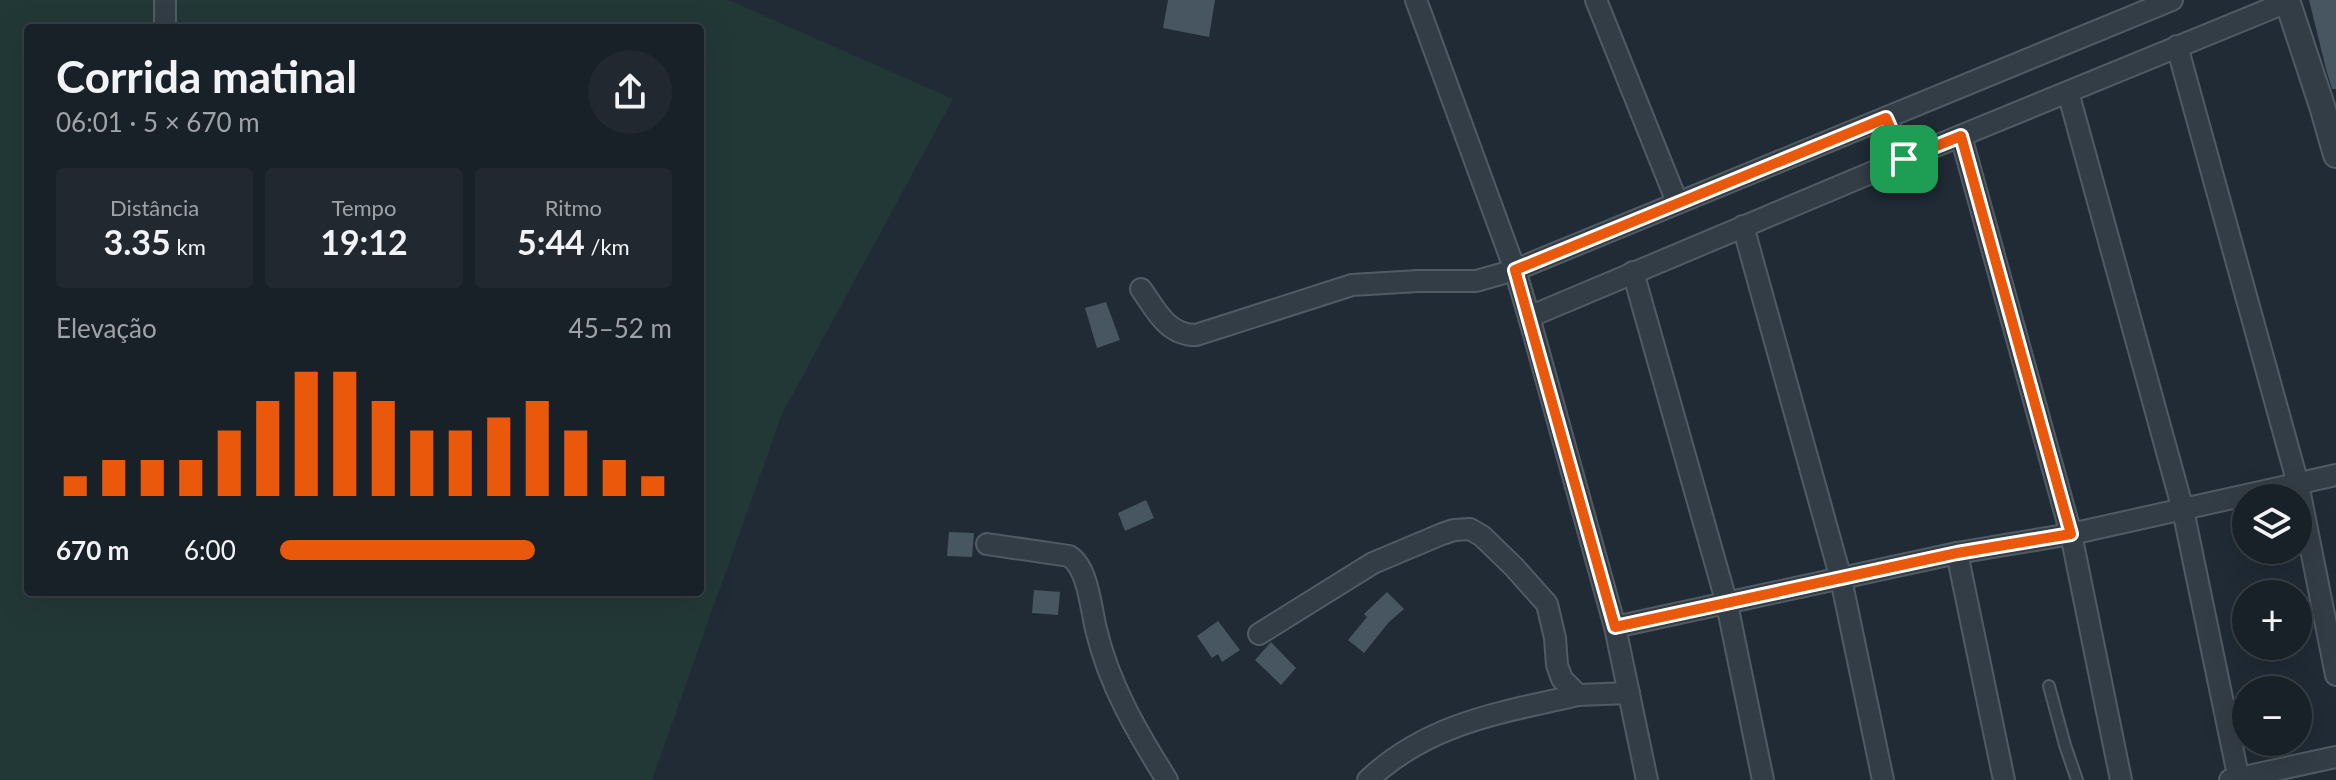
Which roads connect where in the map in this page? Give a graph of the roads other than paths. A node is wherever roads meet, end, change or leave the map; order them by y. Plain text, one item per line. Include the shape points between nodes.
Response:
1 (165, 0) edge
2 (1416, 0) edge
3 (1596, 0) edge
4 (2172, 0) edge
5 (2287, 1) edge
6 (165, 24) edge
7 (2177, 46) junction
8 (2068, 92) junction
9 (2329, 105) edge
10 (1886, 118) junction
11 (1961, 136) junction
12 (2336, 155) edge
13 (1904, 159) junction
14 (1677, 202) junction
15 (1743, 226) junction
16 (1515, 270) junction
17 (1633, 272) junction
18 (1141, 289) dead end
19 (1529, 317) junction
20 (2336, 475) edge
21 (2298, 484) joint
22 (2232, 499) edge
23 (2183, 510) junction
24 (2071, 534) junction
25 (987, 544) dead end
26 (1957, 553) junction
27 (2312, 554) edge
28 (1841, 579) junction
29 (1727, 604) junction
30 (1615, 627) junction
31 (1259, 634) dead end
32 (2336, 675) edge
33 (2049, 686) dead end
34 (1629, 693) junction
35 (1578, 695) junction
36 (2336, 757) edge
37 (2236, 779) edge
38 (1167, 780) edge
39 (1368, 780) edge
40 (1647, 780) edge
41 (1763, 780) edge
42 (1883, 780) edge
43 (2004, 780) edge
44 (2077, 780) edge
45 (2121, 780) edge

1 - 6 street
2 - 16 street
3 - 14 street
4 - 10 street
5 - 7 street
5 - 9 street
7 - 8 street
7 - 21 street
8 - 11 street
8 - 23 street
9 - 12 street
10 - 13 street
10 - 14 street
11 - 13 street
11 - 24 street
13 - 15 street
14 - 16 street
15 - 17 street
15 - 28 street
16 - 18 street via 1476,281 1352,285 1196,335 1179,333 1167,324
16 - 19 street
17 - 19 street
17 - 29 street
19 - 30 street
20 - 21 street
22 - 23 street
23 - 24 street
23 - 37 street
24 - 26 street
24 - 45 street
25 - 38 street via 1077,561 1113,686
26 - 28 street
26 - 43 street
27 - 32 street
28 - 29 street
28 - 42 street
29 - 30 street
29 - 41 street
30 - 34 street
31 - 35 street via 1373,563 1442,534 1470,529 1504,556 1547,604 1557,665
33 - 44 lane
34 - 35 street
34 - 40 street
35 - 39 street via 1432,735
36 - 37 street

